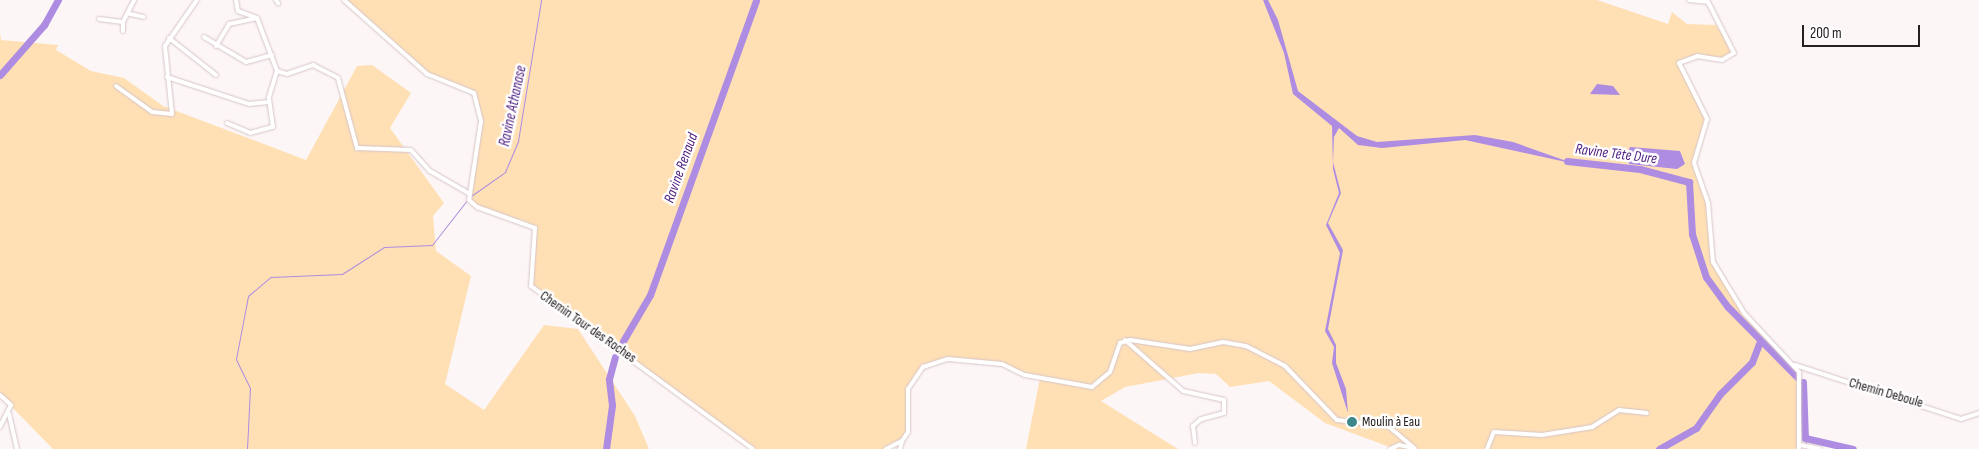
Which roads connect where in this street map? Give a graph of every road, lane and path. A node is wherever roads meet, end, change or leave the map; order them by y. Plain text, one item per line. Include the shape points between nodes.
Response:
1 (134, 0) edge
2 (197, 0) edge
3 (236, 0) edge
4 (344, 0) edge
5 (1692, 0) edge
6 (1707, 1) edge
7 (130, 14) junction
8 (144, 17) dead end
9 (257, 18) junction
10 (99, 19) dead end
11 (123, 22) junction
12 (123, 31) dead end
13 (204, 37) dead end
14 (169, 38) junction
15 (216, 46) junction
16 (272, 56) junction
17 (277, 71) junction
18 (216, 74) dead end
19 (167, 77) junction
20 (116, 86) dead end
21 (269, 102) junction
22 (227, 122) dead end
23 (468, 193) junction
24 (1125, 340) junction
25 (1793, 364) junction
26 (0, 395) edge
27 (1647, 413) dead end
28 (1979, 413) edge
29 (9, 414) junction
30 (0, 427) edge
31 (902, 441) junction
32 (1195, 443) dead end
33 (1799, 447) edge
34 (17, 449) edge
35 (753, 449) edge
36 (886, 449) edge
37 (900, 449) edge
38 (1390, 449) edge
39 (1414, 449) edge
40 (1487, 449) edge
41 (1820, 449) edge

1 - 7 street
2 - 14 street
3 - 9 street via 238,11
4 - 23 street via 427,74 474,94 481,121
5 - 6 street
6 - 25 street via 1734,53 1722,60 1698,56 1679,63 1707,118 1694,163 1708,203 1713,262 1734,300
7 - 8 street
7 - 11 street
9 - 15 street via 226,26
9 - 16 street
10 - 11 street
11 - 12 street
13 - 15 street
14 - 18 street
14 - 19 street via 165,46
15 - 16 street via 246,62
16 - 17 street
17 - 21 street
17 - 23 street via 285,74 313,65 321,67 339,82 357,148 411,150 430,171
19 - 20 street via 172,114 152,112
19 - 21 street via 244,103
21 - 22 street via 276,121 271,129 242,132
23 - 35 street, Chemin Tour des Roches via 477,207 535,228 531,286
24 - 31 street via 1110,372 1092,387 1025,375 1002,364 948,360 922,367 908,389 910,425
24 - 32 street via 1183,391 1224,400 1224,413 1200,419 1193,426
24 - 39 street via 1190,349 1223,342 1246,346 1286,366 1337,420 1380,423 1399,431
25 - 28 street, Chemin Deboule via 1961,419
25 - 33 street via 1801,378
26 - 29 street via 10,400
27 - 40 street via 1620,410 1592,427 1542,434 1494,432
29 - 30 street
29 - 34 street
31 - 36 street
31 - 37 street
33 - 41 street
38 - 39 street via 1399,445

